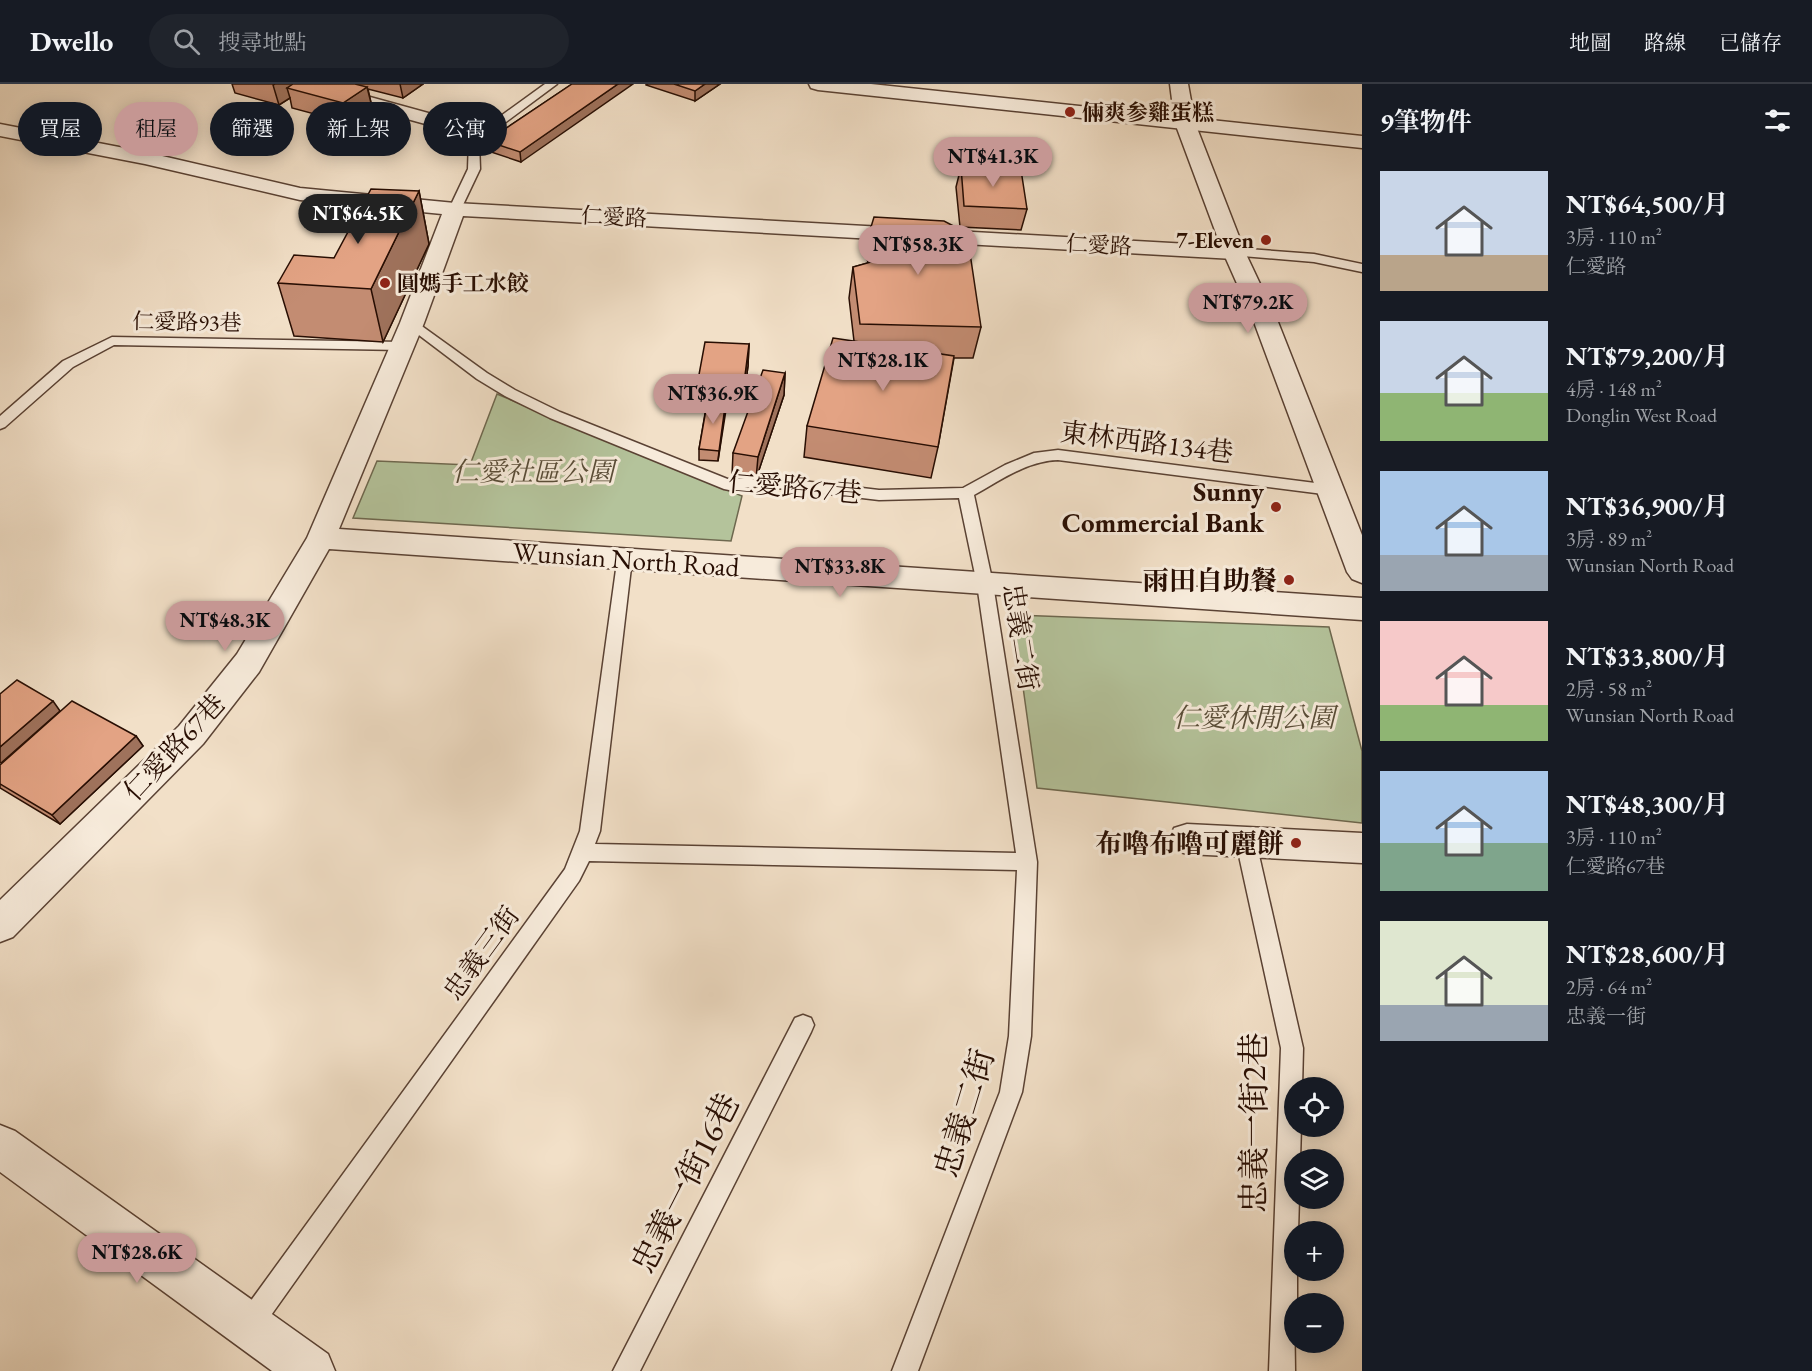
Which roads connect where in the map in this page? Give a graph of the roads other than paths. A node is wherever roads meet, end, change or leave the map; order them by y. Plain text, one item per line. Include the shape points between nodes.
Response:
1 (302, 84) edge
2 (552, 84) edge
3 (818, 84) edge
4 (1179, 84) edge
5 (423, 117) edge
6 (507, 117) edge
7 (1185, 123) junction
8 (0, 130) edge
9 (1362, 142) edge
10 (474, 156) edge
11 (455, 208) junction
12 (1234, 252) junction
13 (1362, 268) edge
14 (407, 334) junction
15 (0, 424) edge
16 (1331, 490) junction
17 (966, 493) junction
18 (321, 538) junction
19 (624, 559) junction
20 (1362, 572) edge
21 (985, 584) junction
22 (1362, 609) edge
23 (1186, 839) dead end
24 (1246, 842) junction
25 (1362, 848) edge
26 (584, 852) junction
27 (1027, 862) junction
28 (0, 925) edge
29 (803, 1025) dead end
30 (0, 1146) edge
31 (248, 1326) junction
32 (311, 1371) edge
33 (626, 1371) edge
34 (905, 1371) edge
35 (1282, 1371) edge

1 - 5 street
2 - 6 lane
3 - 7 street
4 - 7 street
7 - 9 street
7 - 12 street
8 - 11 street, 仁愛路 via 300,194
10 - 11 lane via 474,169
11 - 12 street, 仁愛路
11 - 14 street
12 - 13 lane via 1314,258
12 - 16 street via 1266,322
14 - 15 lane, 仁愛路93巷 via 112,341 68,364
14 - 17 lane, 仁愛路67巷 via 555,415 729,485 760,482 879,495
14 - 18 street, 仁愛路67巷
16 - 17 lane, 東林西路134巷 via 1058,454 1039,456 1010,468
16 - 20 street
17 - 21 lane, 忠義二街
18 - 19 street, Wunsian North Road
18 - 28 street, 仁愛路67巷 via 248,663 191,735
19 - 21 street, Wunsian North Road
19 - 26 lane, 忠義三街 via 590,831
21 - 22 street, Wunsian North Road
21 - 27 lane, 忠義二街
23 - 24 street
24 - 25 street
24 - 35 lane, 忠義一街2巷 via 1292,1048
26 - 27 lane
26 - 31 lane, 忠義三街 via 572,875
27 - 34 lane, 忠義二街 via 1020,1036 1011,1092
29 - 33 lane, 忠義一街16巷
30 - 31 street
31 - 32 street

